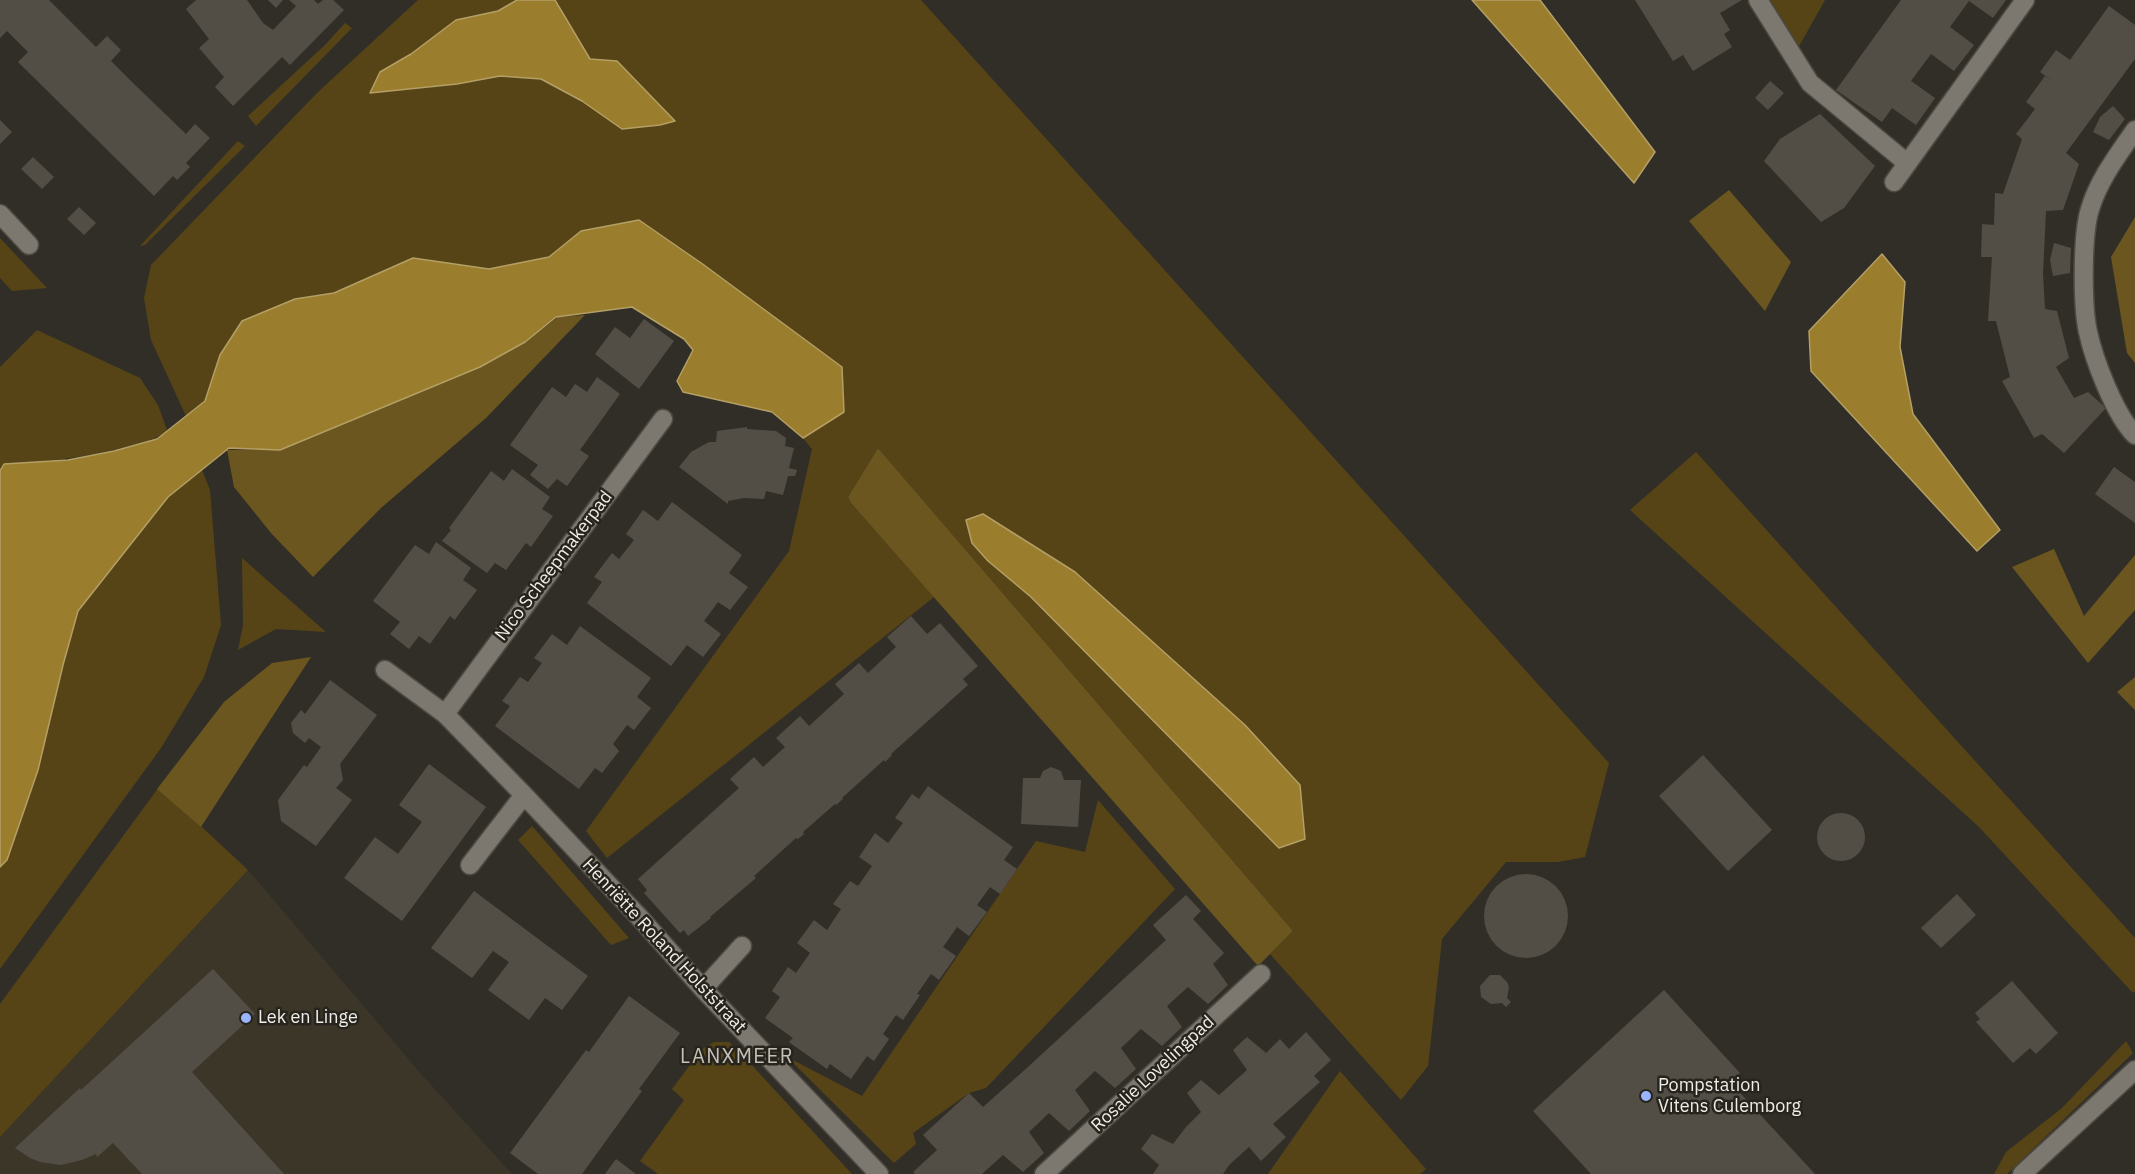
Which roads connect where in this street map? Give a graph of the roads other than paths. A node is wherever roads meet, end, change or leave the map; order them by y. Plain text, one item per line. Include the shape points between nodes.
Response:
1 (1758, 0) edge
2 (2025, 0) edge
3 (2135, 130) edge
4 (1907, 163) junction
5 (1894, 182) dead end
6 (0, 214) edge
7 (29, 245) dead end
8 (663, 419) dead end
9 (2135, 435) edge
10 (385, 670) dead end
11 (445, 714) junction
12 (524, 795) junction
13 (470, 865) dead end
14 (742, 946) dead end
15 (1261, 974) dead end
16 (703, 989) junction
17 (2135, 1070) edge
18 (879, 1174) edge
19 (1044, 1174) edge
20 (2022, 1174) edge

1 - 4 street via 1810,83
2 - 4 street
3 - 9 street via 2103,177 2090,210 2085,251 2088,331 2111,396
4 - 5 street
6 - 7 street
8 - 11 street, Nico Scheepmakerpad
10 - 11 street, Henriëtte Roland Holststraat
11 - 12 street, Henriëtte Roland Holststraat
12 - 13 street
12 - 16 street, Henriëtte Roland Holststraat
14 - 16 street
15 - 19 street, Rosalie Lovelingpad
16 - 18 street, Henriëtte Roland Holststraat
17 - 20 street

